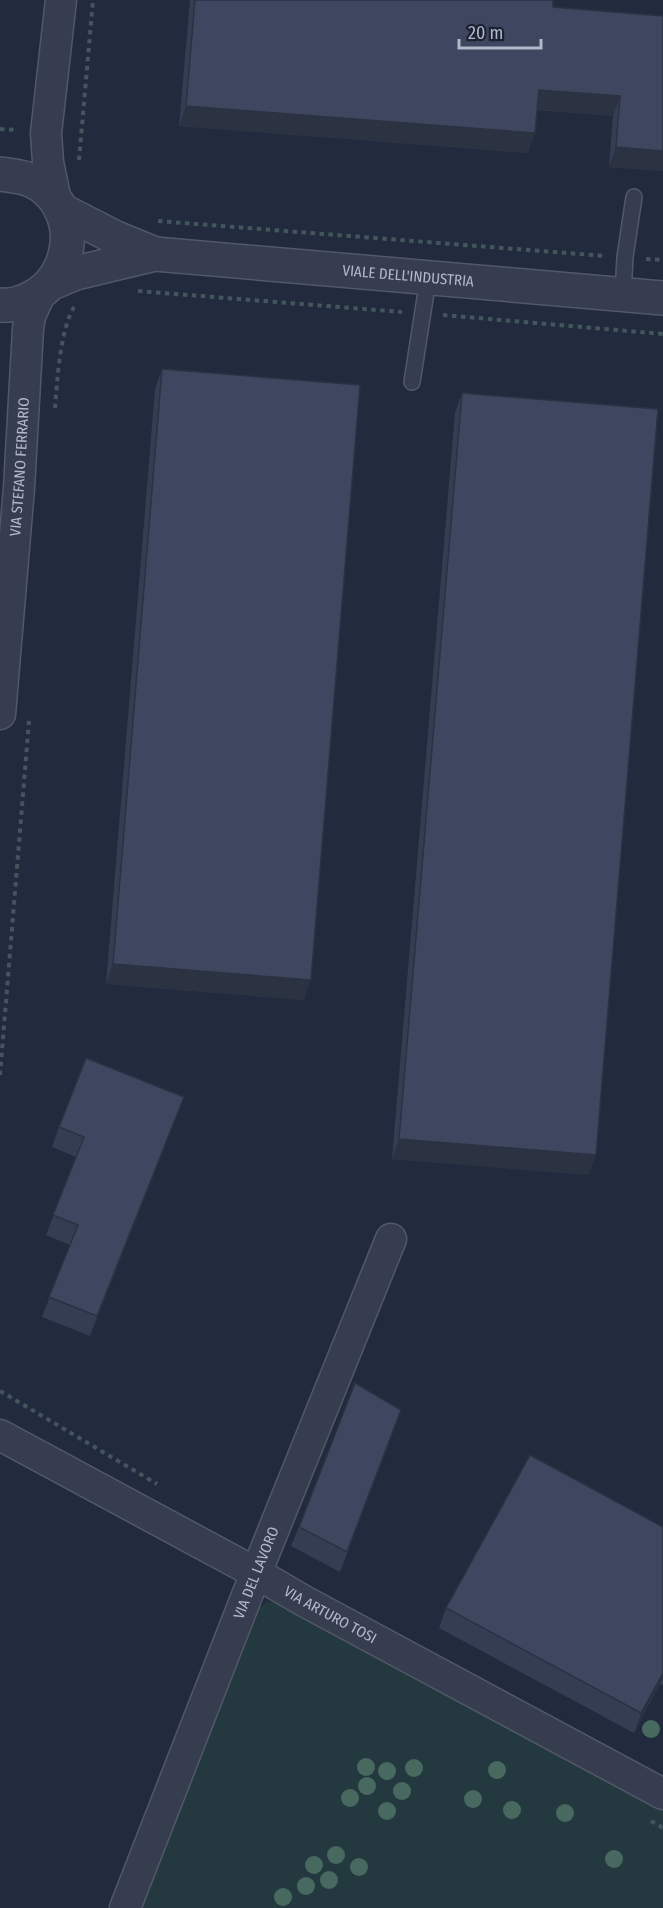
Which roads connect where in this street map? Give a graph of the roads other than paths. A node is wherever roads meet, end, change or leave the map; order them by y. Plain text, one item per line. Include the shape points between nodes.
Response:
1 (61, 0) edge
2 (0, 174) edge
3 (634, 197) dead end
4 (59, 206) junction
5 (155, 255) junction
6 (428, 279) junction
7 (46, 289) junction
8 (622, 294) junction
9 (663, 298) edge
10 (0, 305) edge
11 (412, 382) dead end
12 (0, 714) edge
13 (391, 1239) dead end
14 (0, 1435) edge
15 (256, 1573) junction
16 (663, 1794) edge
17 (130, 1899) edge

1 - 4 street via 46,133 48,162
2 - 4 street via 21,176 41,186
3 - 8 lane
4 - 5 street
4 - 7 street via 67,229 68,249 62,267
5 - 6 street, VIALE DELL'INDUSTRIA
5 - 7 street via 76,273
6 - 8 street, VIALE DELL'INDUSTRIA
6 - 11 lane
7 - 10 street via 23,302
7 - 12 street, VIA STEFANO FERRARIO via 27,329 19,488
8 - 9 street, VIALE DELL'INDUSTRIA
13 - 15 street, VIA DEL LAVORO
14 - 15 street, VIA ARTURO TOSI
15 - 16 street, VIA ARTURO TOSI
15 - 17 street, VIA DEL LAVORO

